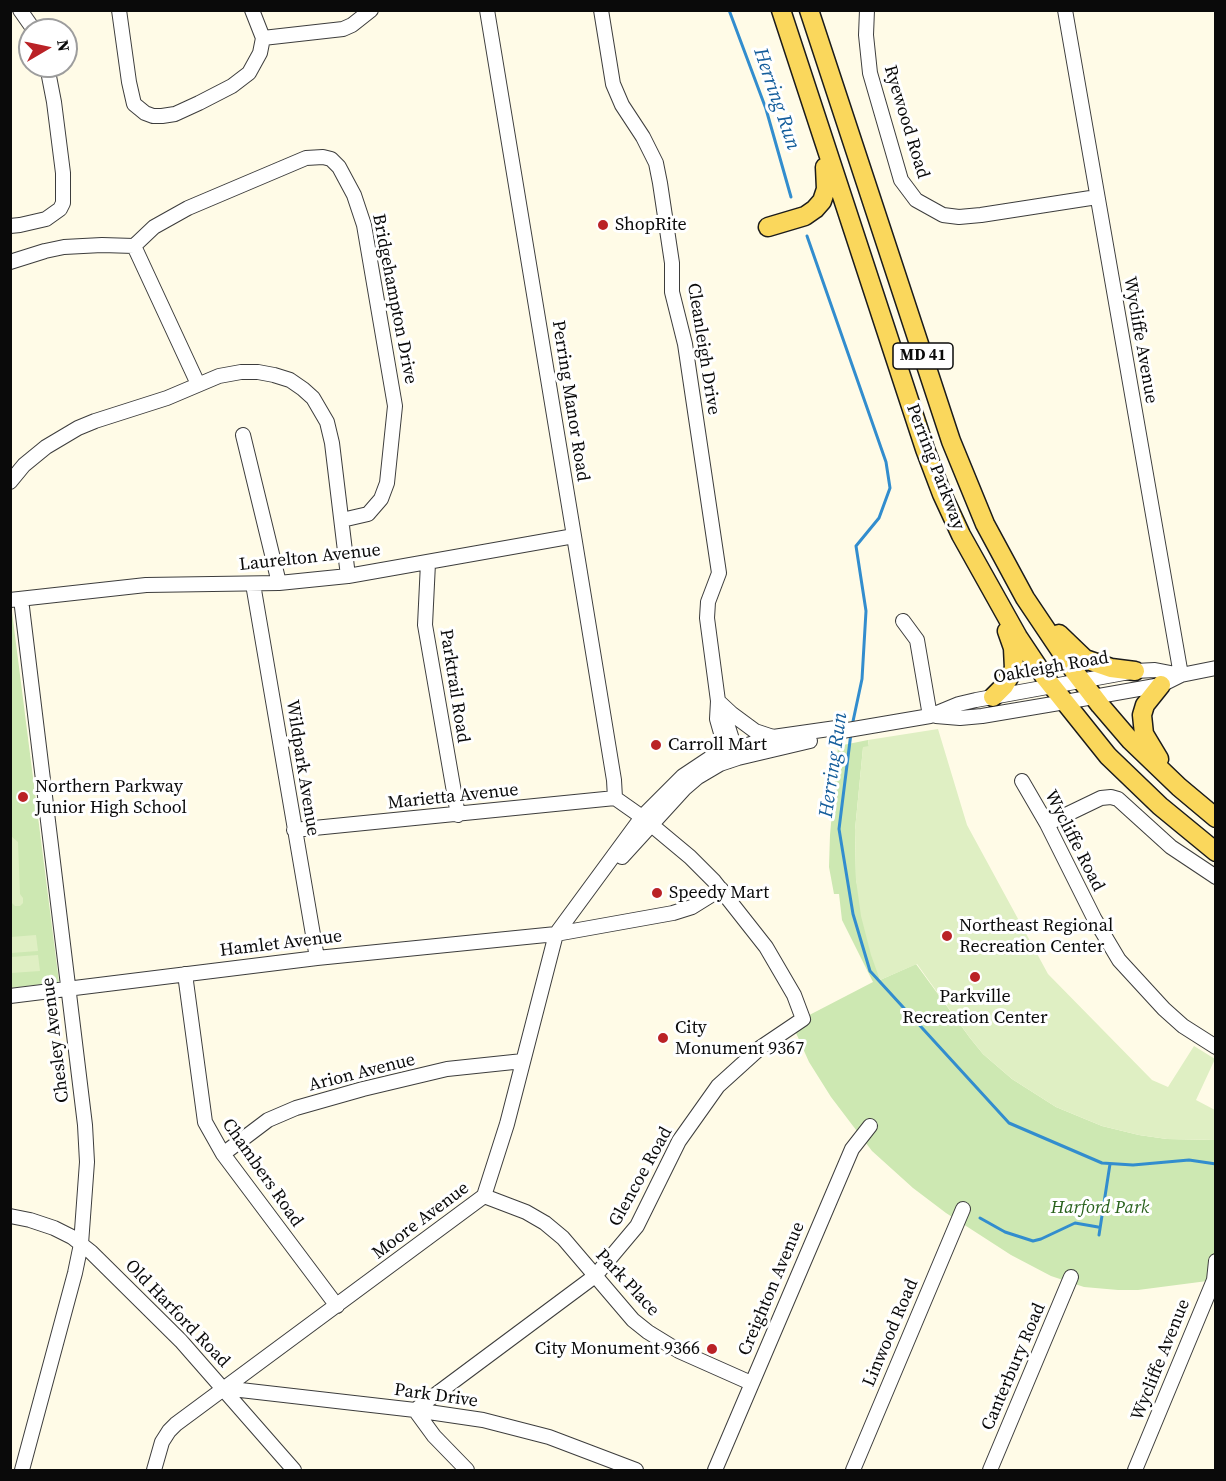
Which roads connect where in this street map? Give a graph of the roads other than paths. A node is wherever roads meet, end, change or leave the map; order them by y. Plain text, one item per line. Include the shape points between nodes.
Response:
1 (119, 10) edge
2 (252, 10) edge
3 (371, 10) edge
4 (487, 10) edge
5 (601, 10) edge
6 (781, 10) edge
7 (809, 10) edge
8 (867, 10) edge
9 (1065, 10) edge
10 (263, 38) junction
11 (49, 78) edge
12 (820, 129) junction
13 (1097, 197) junction
14 (10, 226) edge
15 (768, 227) dead end
16 (134, 246) junction
17 (10, 262) edge
18 (198, 384) junction
19 (243, 435) dead end
20 (10, 482) edge
21 (342, 520) junction
22 (574, 536) junction
23 (428, 563) junction
24 (979, 569) junction
25 (348, 576) junction
26 (279, 583) junction
27 (253, 584) junction
28 (1025, 598) junction
29 (16, 600) edge
30 (903, 621) dead end
31 (1215, 668) edge
32 (1135, 671) junction
33 (1181, 675) junction
34 (1081, 680) junction
35 (1161, 685) junction
36 (1052, 686) junction
37 (993, 697) junction
38 (1094, 697) junction
39 (718, 701) junction
40 (1065, 702) junction
41 (930, 716) junction
42 (842, 731) junction
43 (773, 738) junction
44 (732, 755) junction
45 (1022, 781) dead end
46 (1179, 787) junction
47 (615, 798) junction
48 (458, 815) junction
49 (1215, 818) edge
50 (646, 821) junction
51 (1047, 824) junction
52 (294, 830) junction
53 (1215, 852) edge
54 (1215, 877) edge
55 (721, 889) junction
56 (556, 934) junction
57 (317, 957) junction
58 (185, 974) junction
59 (68, 989) junction
60 (10, 996) edge
61 (1215, 1047) edge
62 (524, 1061) junction
63 (870, 1126) dead end
64 (223, 1154) junction
65 (484, 1196) junction
66 (963, 1209) dead end
67 (10, 1216) edge
68 (81, 1244) junction
69 (1215, 1261) edge
70 (596, 1276) junction
71 (1071, 1277) dead end
72 (337, 1306) junction
73 (752, 1383) junction
74 (223, 1388) junction
75 (415, 1410) junction
76 (291, 1469) edge
77 (22, 1470) edge
78 (154, 1470) edge
79 (467, 1470) edge
80 (636, 1470) edge
81 (715, 1470) edge
82 (853, 1470) edge
83 (990, 1470) edge
84 (1135, 1470) edge

1 - 10 street via 132,96 139,110 153,116 175,114 243,78 254,65
2 - 10 street
3 - 10 street via 343,29
4 - 22 street, Perring Manor Road
5 - 39 street, Cleanleigh Drive via 613,84 656,164 660,183 672,263 672,292 685,344 719,573 708,602 707,618
6 - 12 main road, Perring Parkway / MD 41
7 - 28 main road, Perring Parkway / MD 41 via 951,441 985,524
8 - 13 street, Ryewood Road via 870,72 901,180 916,200 944,215 958,217
9 - 13 street, Wycliffe Avenue
11 - 14 street via 63,173 63,203 46,219
12 - 15 main road via 826,174 822,201 806,216
12 - 24 main road, Perring Parkway / MD 41 via 925,449
13 - 33 street, Wycliffe Avenue
16 - 17 street via 45,250
16 - 18 street
16 - 21 street, Bridgehampton Drive via 171,217 306,158 331,159 339,167 364,225 395,406 387,483 381,499 368,514
18 - 20 street via 78,428 34,456
18 - 21 street via 219,376 258,372 290,381 313,398 327,422 332,443
19 - 26 street
21 - 25 street
22 - 23 street, Laurelton Avenue
22 - 47 street, Perring Manor Road
23 - 25 street, Laurelton Avenue
23 - 48 street, Parktrail Road via 425,625
24 - 36 main road, Perring Parkway / MD 41
24 - 37 main road via 1007,631 1014,659 1010,677
25 - 26 street, Laurelton Avenue
26 - 27 street, Laurelton Avenue
27 - 29 street, Laurelton Avenue via 146,585
27 - 52 street, Wildpark Avenue
28 - 32 main road via 1085,659
28 - 34 main road, Perring Parkway / MD 41
29 - 59 street, Chesley Avenue
30 - 41 street via 917,640
31 - 33 street, Oakleigh Road
32 - 33 street, Oakleigh Road
32 - 34 street, Oakleigh Road
33 - 35 street, Oakleigh Road
34 - 36 street, Oakleigh Road
34 - 38 main road, Perring Parkway / MD 41
35 - 38 street, Oakleigh Road
35 - 46 main road via 1144,705 1142,725 1149,744
36 - 37 street, Oakleigh Road
36 - 40 main road, Perring Parkway / MD 41
37 - 41 street, Oakleigh Road via 959,704
38 - 40 street, Oakleigh Road
38 - 46 main road, Perring Parkway / MD 41 via 1130,740
39 - 43 street via 755,731
39 - 44 street, Cleanleigh Drive via 717,719
40 - 41 street, Oakleigh Road via 981,716
40 - 53 main road, Perring Parkway / MD 41 via 1108,756
41 - 42 street, Oakleigh Road
42 - 43 street, Oakleigh Road via 836,728
42 - 44 street, Oakleigh Road
43 - 44 street, Oakleigh Road
44 - 50 street, Oakleigh Road via 698,777
45 - 51 street, Wycliffe Road
46 - 49 main road, Perring Parkway / MD 41
47 - 48 street, Marietta Avenue
47 - 50 street
48 - 52 street, Marietta Avenue
50 - 55 street via 690,856
50 - 56 street, Moore Avenue
51 - 54 street via 1101,798 1112,797 1171,847
51 - 61 street, Wycliffe Road via 1119,960 1184,1026
52 - 57 street, Wildpark Avenue
55 - 56 street, Hamlet Avenue via 674,914
55 - 70 street, Glencoe Road via 766,947 803,1019 760,1048 718,1086 679,1141 637,1226
56 - 57 street, Hamlet Avenue
56 - 62 street, Moore Avenue
57 - 58 street, Hamlet Avenue
58 - 59 street, Hamlet Avenue
58 - 64 street, Chambers Road via 202,1112
59 - 60 street, Hamlet Avenue
59 - 68 street, Chesley Avenue via 87,1153
62 - 64 street, Arion Avenue via 447,1069 296,1108 268,1120
62 - 65 street, Moore Avenue
63 - 73 street, Creighton Avenue via 852,1149
64 - 72 street, Chambers Road
65 - 70 street, Park Place via 545,1223
65 - 72 street, Moore Avenue
66 - 82 street, Linwood Road
67 - 68 street, Old Harford Road via 54,1228
68 - 74 street, Old Harford Road via 119,1277
68 - 77 street, Chesley Avenue
69 - 84 street, Wycliffe Avenue via 1214,1280
70 - 73 street, Park Place via 648,1332 679,1351
70 - 75 street, Glencoe Road
71 - 83 street, Canterbury Road
72 - 74 street, Moore Avenue
73 - 81 street, Creighton Avenue
74 - 75 street, Park Drive
74 - 76 street, Old Harford Road
74 - 78 street, Moore Avenue via 169,1431
75 - 79 street
75 - 80 street, Park Drive via 516,1428

